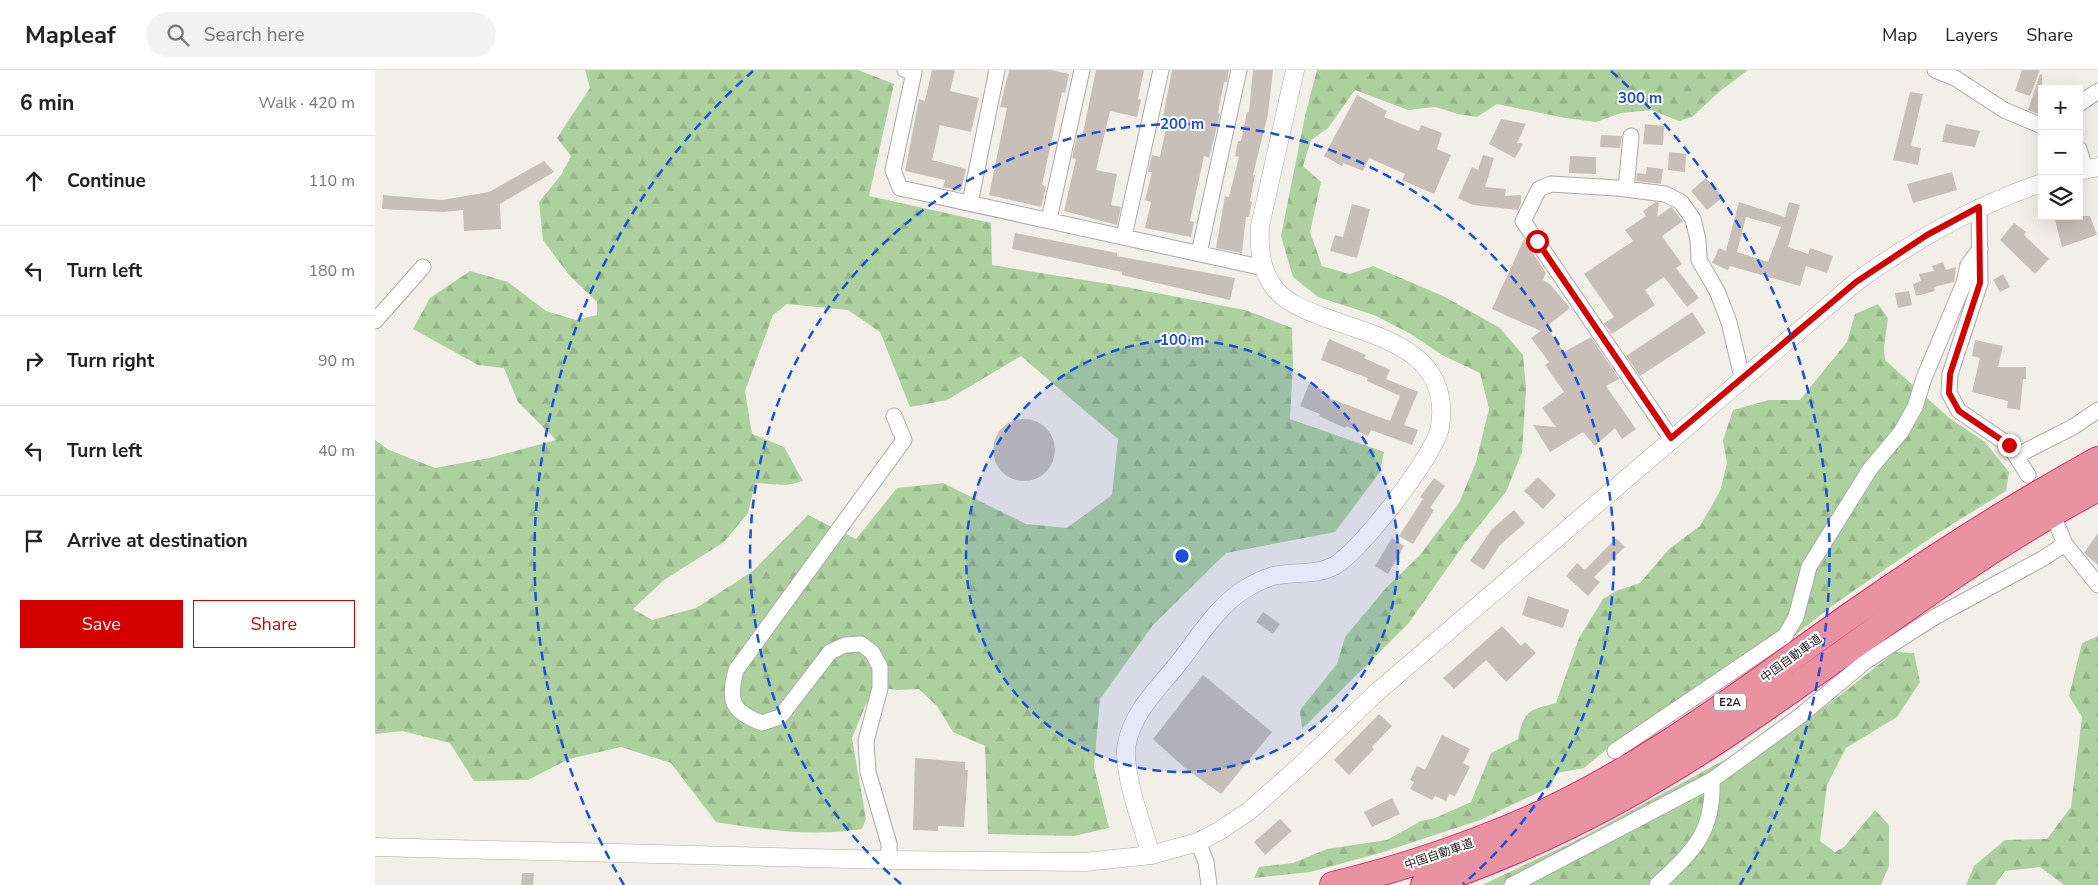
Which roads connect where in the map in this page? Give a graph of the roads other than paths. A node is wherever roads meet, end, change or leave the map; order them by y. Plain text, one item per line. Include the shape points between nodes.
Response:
1 (997, 70) edge
2 (1082, 70) edge
3 (1161, 70) edge
4 (1239, 70) edge
5 (1295, 70) edge
6 (1935, 70) edge
7 (911, 71) edge
8 (2098, 91) edge
9 (2083, 101) edge
10 (2038, 124) edge
11 (1631, 136) dead end
12 (2038, 185) edge
13 (1626, 189) junction
14 (970, 203) junction
15 (1979, 207) junction
16 (1049, 219) junction
17 (1124, 236) junction
18 (1980, 249) junction
19 (1199, 253) junction
20 (423, 267) dead end
21 (1264, 268) junction
22 (375, 321) edge
23 (1742, 377) junction
24 (2098, 410) edge
25 (894, 416) dead end
26 (1671, 438) junction
27 (2016, 456) junction
28 (2098, 460) edge
29 (2029, 475) dead end
30 (2098, 488) edge
31 (2057, 525) dead end
32 (2065, 544) junction
33 (2098, 585) edge
34 (1615, 751) dead end
35 (1712, 780) junction
36 (1198, 842) junction
37 (375, 847) edge
38 (1151, 855) junction
39 (889, 860) junction
40 (1209, 885) edge
41 (1333, 885) edge
42 (1424, 885) edge
43 (1512, 885) edge
44 (1657, 885) edge

1 - 14 street
2 - 16 street
3 - 17 street
4 - 19 street
5 - 21 street via 1260,226 1259,248
6 - 10 street via 1955,78 2004,110
7 - 14 street via 893,170 900,188
8 - 9 street
11 - 13 street
12 - 15 street
13 - 23 street via 1665,194 1681,202 1693,219 1699,260 1717,291 1729,322
13 - 26 street via 1551,184 1539,189 1523,221
14 - 16 street
15 - 18 street
15 - 23 street via 1889,258
16 - 17 street
17 - 19 street
18 - 27 street via 1980,283 1950,374 1949,393 1959,411 2009,445
18 - 34 street via 1968,265 1964,283 1923,378 1915,407 1901,432 1870,469 1809,567 1795,617 1785,636
19 - 21 street
20 - 22 street
21 - 38 street via 1273,286 1301,309 1416,355 1433,377 1440,394 1440,429 1429,454 1349,555 1319,572 1274,576 1243,590 1217,615 1141,711 1129,736 1126,756
23 - 26 street
24 - 27 street via 2073,427
25 - 39 street via 904,440 736,670 731,691 734,706 746,717 762,723 780,717 830,652 845,645 861,644 872,652 880,668 880,688 865,741 867,772 889,844
26 - 36 street via 1376,693 1249,811
27 - 29 street
28 - 41 highway, 中国自動車道 / E2A via 2032,496 1954,545 1708,718 1614,775 1531,818 1458,848 1383,873
30 - 42 highway, 中国自動車道 / E2A via 2045,516 1966,565 1722,738 1626,796 1534,843
31 - 32 street
32 - 33 street
32 - 35 street via 1933,618 1866,661 1800,716
35 - 43 street
35 - 44 street via 1713,805 1698,842
36 - 38 street
36 - 40 street via 1206,862
37 - 39 street
38 - 39 street via 1085,862

